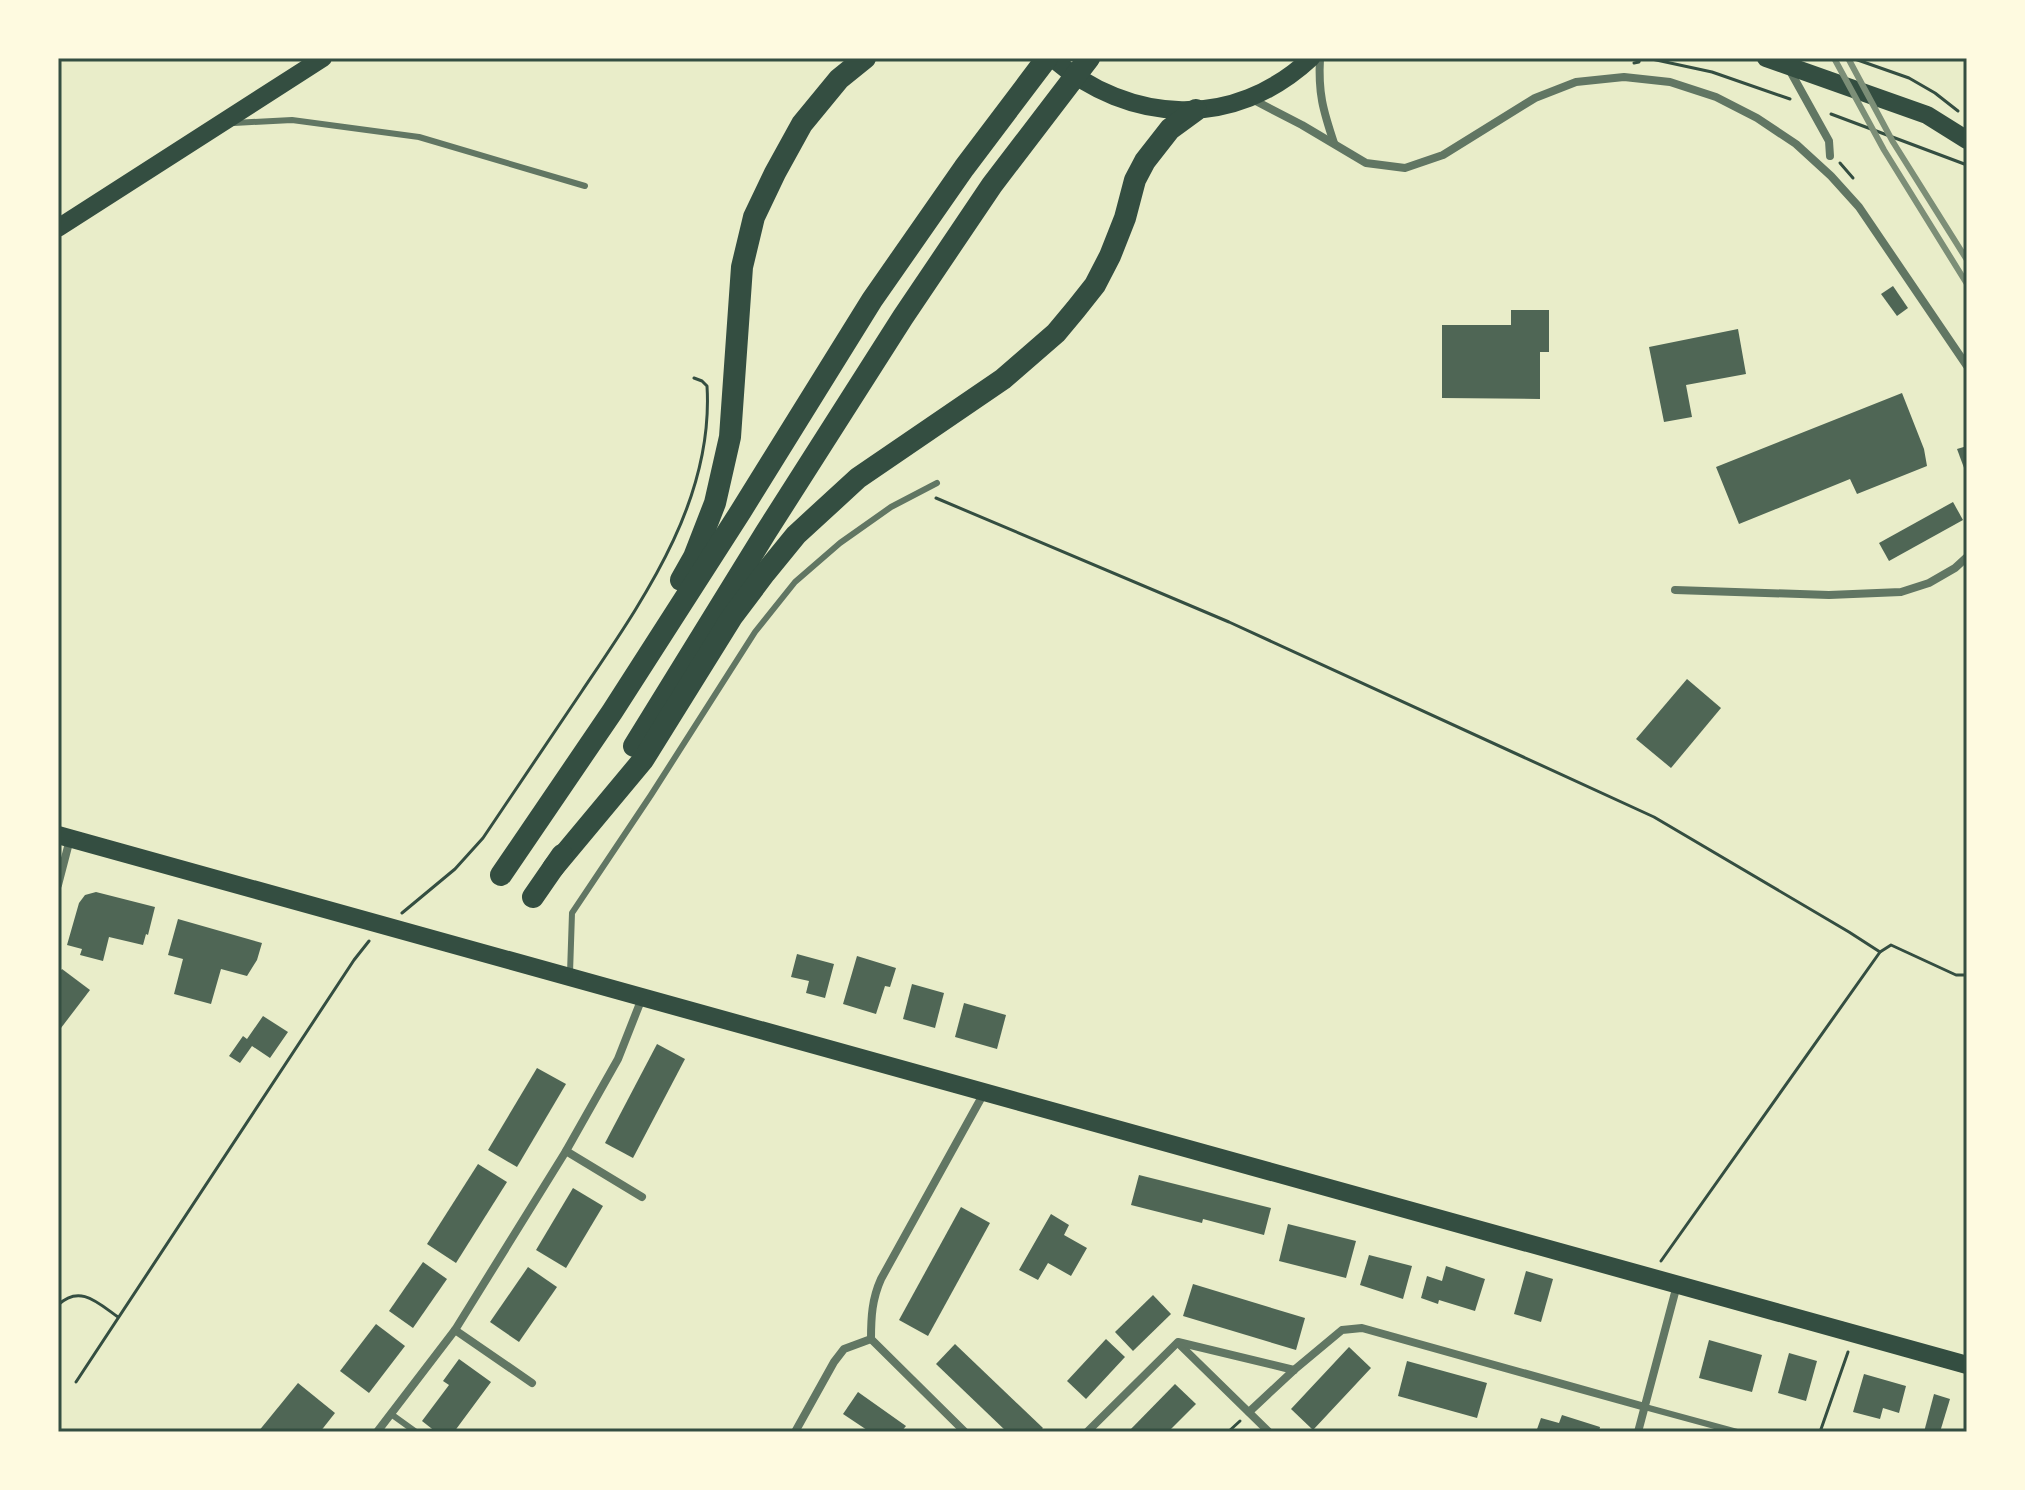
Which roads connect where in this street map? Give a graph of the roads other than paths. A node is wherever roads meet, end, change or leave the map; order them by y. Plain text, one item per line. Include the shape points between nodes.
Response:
1 (323, 58) edge
2 (865, 58) edge
3 (1050, 58) edge
4 (1089, 58) edge
5 (1311, 58) edge
6 (1320, 58) edge
7 (1766, 58) edge
8 (1783, 58) edge
9 (1250, 98) junction
10 (1196, 110) junction
11 (223, 123) junction
12 (1967, 140) edge
13 (1335, 143) junction
14 (1830, 156) joint
15 (1831, 176) junction
16 (585, 186) dead end
17 (58, 228) edge
18 (1967, 366) edge
19 (937, 483) dead end
20 (1967, 557) edge
21 (1675, 590) dead end
22 (612, 712) junction
23 (64, 836) edge
24 (553, 868) junction
25 (501, 875) dead end
26 (58, 885) edge
27 (533, 897) dead end
28 (570, 977) junction
29 (642, 997) junction
30 (984, 1092) junction
31 (566, 1151) junction
32 (642, 1197) dead end
33 (1678, 1284) junction
34 (455, 1330) junction
35 (871, 1339) junction
36 (1178, 1342) junction
37 (1967, 1365) edge
38 (1294, 1370) junction
39 (532, 1383) dead end
40 (1645, 1407) junction
41 (1249, 1412) junction
42 (391, 1414) junction
43 (377, 1432) edge
44 (416, 1432) edge
45 (795, 1432) edge
46 (965, 1432) edge
47 (1087, 1432) edge
48 (1269, 1432) edge
49 (1638, 1432) edge
50 (1737, 1432) edge

1 - 11 main road
2 - 22 highway via 839,79 802,124 754,217 742,267 730,437 715,503 694,557
3 - 10 main road via 1100,92 1130,103
3 - 22 highway via 964,168 872,300
4 - 24 highway via 992,185 903,317
5 - 9 main road
6 - 13 street via 1322,108
7 - 12 main road via 1927,115
8 - 14 street via 1829,141
9 - 10 main road
9 - 13 street
10 - 24 highway via 1170,129 1145,161 1095,285 1056,333 1003,379 858,478 796,535 732,617 643,760
11 - 16 lane via 292,120 419,137
11 - 17 main road
13 - 15 street via 1366,163 1405,168 1443,155 1535,98 1576,82 1624,77 1670,82 1716,97 1796,144
14 - 15 lane
15 - 18 street via 1859,207
19 - 28 lane via 840,543 795,582 755,632 572,913
20 - 21 street via 1929,583 1901,592
22 - 25 highway
23 - 26 street
23 - 28 main road
24 - 27 highway
28 - 29 main road
29 - 30 main road
29 - 31 street via 618,1059
30 - 33 main road
30 - 35 street via 881,1279 871,1311
31 - 32 street
31 - 34 street
33 - 37 main road
33 - 40 street
34 - 39 street
34 - 42 street
35 - 45 street via 844,1349
35 - 46 street
36 - 38 street
36 - 41 street
36 - 47 street
38 - 40 street via 1342,1330 1362,1328
38 - 41 street
40 - 49 street
40 - 50 lane
41 - 48 street
42 - 43 street
42 - 44 lane

